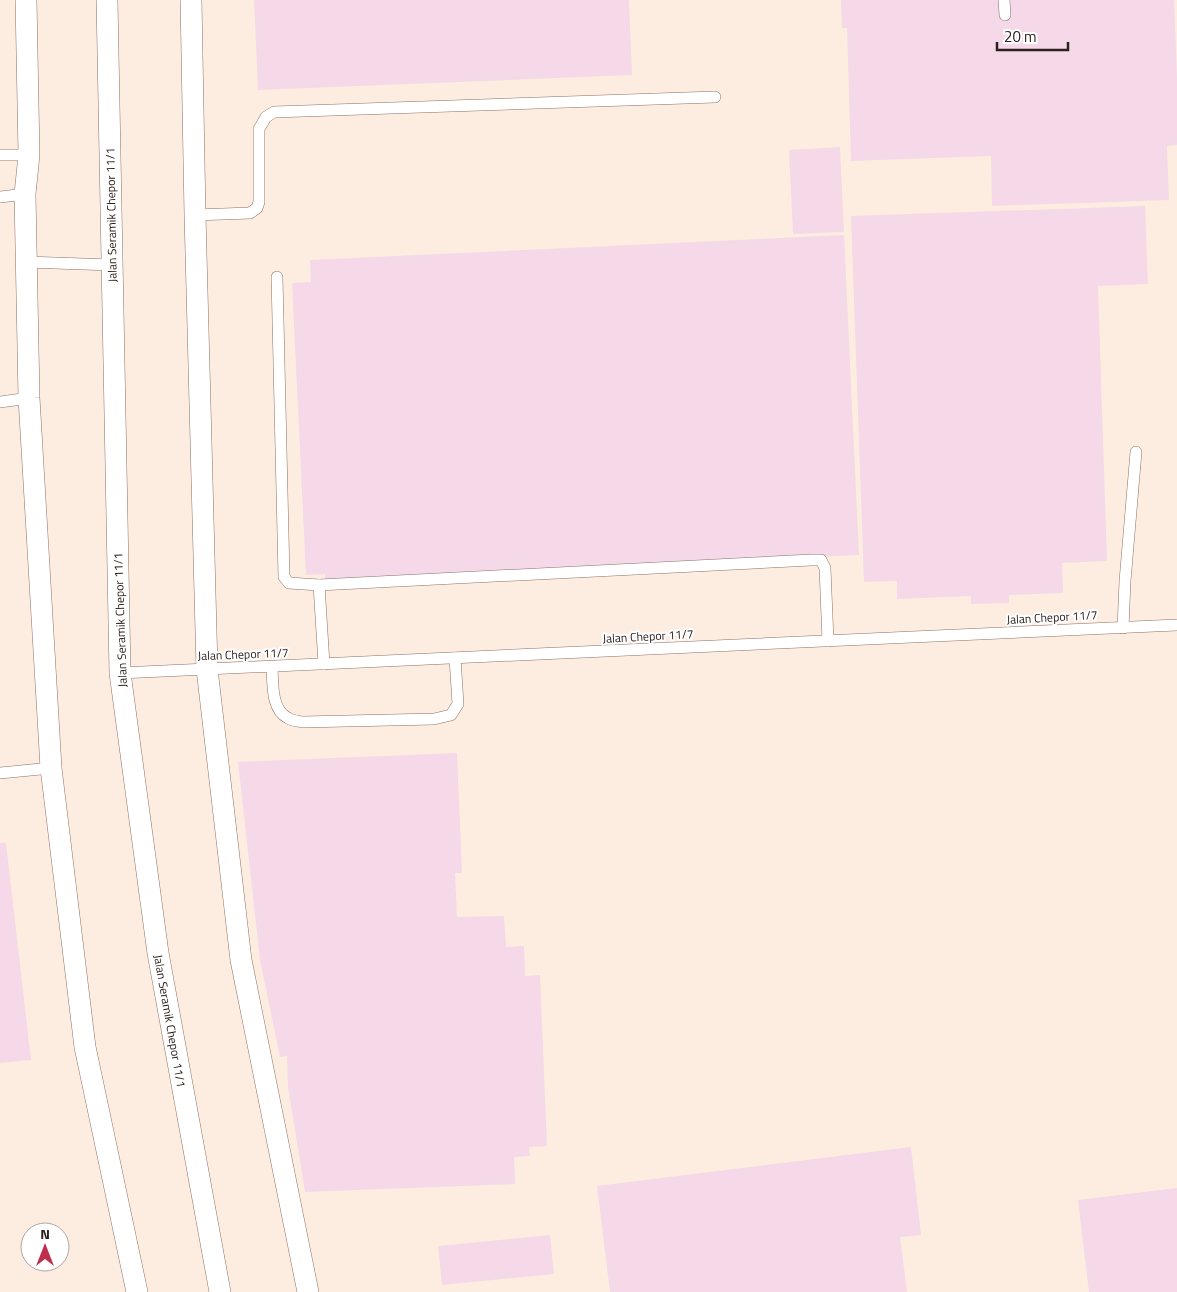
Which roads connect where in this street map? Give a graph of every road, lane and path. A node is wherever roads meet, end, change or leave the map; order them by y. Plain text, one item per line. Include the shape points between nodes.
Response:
1 (26, 0) edge
2 (107, 0) edge
3 (191, 0) edge
4 (1004, 0) edge
5 (1005, 15) dead end
6 (715, 98) dead end
7 (0, 155) edge
8 (29, 155) junction
9 (25, 194) junction
10 (0, 197) edge
11 (194, 215) junction
12 (26, 262) junction
13 (112, 266) junction
14 (277, 277) dead end
15 (30, 398) junction
16 (0, 402) edge
17 (1136, 452) dead end
18 (319, 584) junction
19 (1177, 625) edge
20 (1123, 628) junction
21 (828, 641) junction
22 (455, 658) junction
23 (324, 664) junction
24 (272, 667) junction
25 (207, 669) junction
26 (120, 673) junction
27 (51, 768) junction
28 (0, 773) edge
29 (137, 1292) edge
30 (220, 1292) edge
31 (308, 1292) edge

1 - 8 street
2 - 13 street, Jalan Seramik Chepor 11/1
3 - 11 street
4 - 5 lane
6 - 11 lane via 274,112 266,117 259,129 257,208 250,213
7 - 8 lane
8 - 9 street
9 - 10 lane
9 - 12 street
11 - 25 street
12 - 13 lane
12 - 15 street
13 - 26 street, Jalan Seramik Chepor 11/1
14 - 18 lane via 284,578 289,583
15 - 16 lane
15 - 27 street
17 - 20 lane
18 - 21 lane via 821,560 825,568
18 - 23 lane
19 - 20 lane, Jalan Chepor 11/7
20 - 21 lane, Jalan Chepor 11/7
21 - 22 lane, Jalan Chepor 11/7
22 - 23 lane, Jalan Chepor 11/7
22 - 24 lane via 458,704 451,715 434,719 303,722 288,719 278,711
23 - 24 lane, Jalan Chepor 11/7
24 - 25 lane, Jalan Chepor 11/7
25 - 26 lane, Jalan Chepor 11/7
25 - 31 street via 241,960
26 - 30 street, Jalan Seramik Chepor 11/1 via 158,952
27 - 28 lane
27 - 29 street via 85,1047

